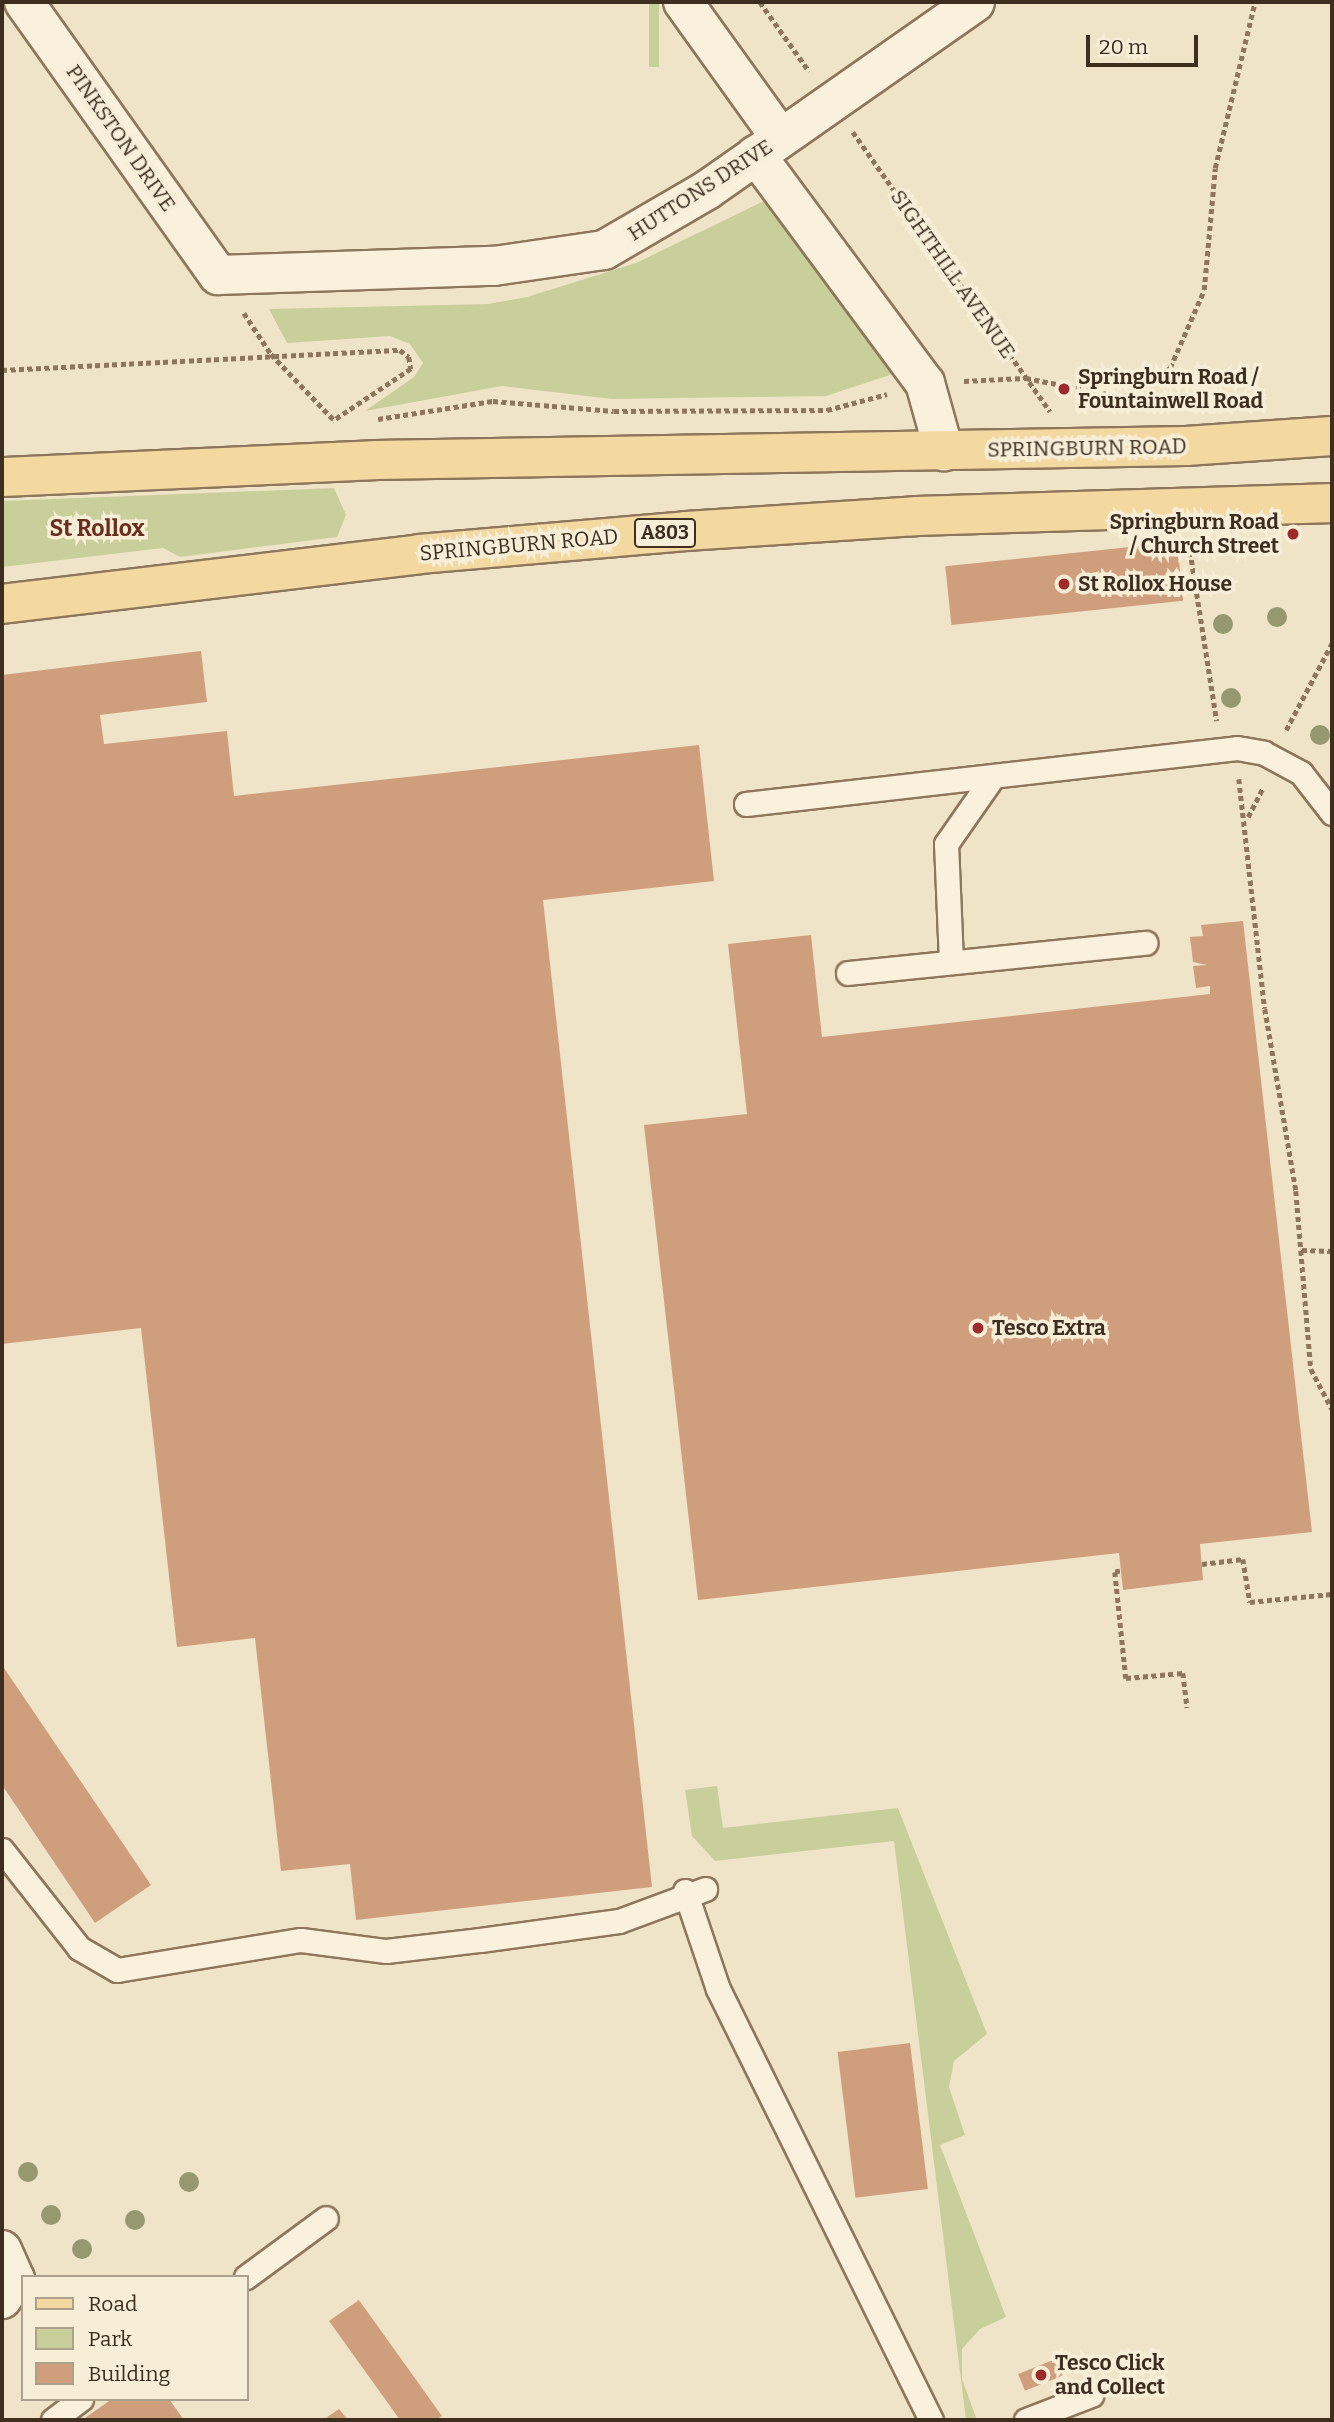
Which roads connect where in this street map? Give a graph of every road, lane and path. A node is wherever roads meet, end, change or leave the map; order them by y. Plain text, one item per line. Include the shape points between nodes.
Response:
1 (24, 2) edge
2 (683, 2) edge
3 (760, 2) edge
4 (975, 2) edge
5 (1255, 2) edge
6 (830, 100) junction
7 (768, 146) junction
8 (218, 275) junction
9 (271, 354) junction
10 (2, 370) edge
11 (1026, 377) junction
12 (925, 383) junction
13 (370, 419) dead end
14 (333, 421) junction
15 (347, 422) dead end
16 (1332, 436) edge
17 (1077, 449) junction
18 (944, 451) junction
19 (2, 477) edge
20 (1332, 503) edge
21 (1188, 541) dead end
22 (2, 604) edge
23 (1228, 748) junction
24 (992, 778) junction
25 (746, 804) dead end
26 (1332, 813) edge
27 (1145, 943) dead end
28 (951, 962) junction
29 (848, 973) dead end
30 (1302, 1250) junction
31 (1332, 1251) edge
32 (1332, 1409) edge
33 (1202, 1564) dead end
34 (1120, 1571) dead end
35 (1332, 1594) edge
36 (1187, 1708) dead end
37 (2, 1850) edge
38 (326, 2218) dead end
39 (2, 2250) edge
40 (248, 2276) edge
41 (2, 2299) edge
42 (1091, 2395) dead end
43 (78, 2401) edge
44 (53, 2420) edge
45 (931, 2420) edge
46 (1027, 2420) edge

1 - 8 street, PINKSTON DRIVE
2 - 7 street
3 - 6 path, SIGHTHILL AVENUE
4 - 6 street, HUTTONS DRIVE
5 - 11 path via 1215,168 1204,290 1170,368 1148,387 1122,397
6 - 7 street, HUTTONS DRIVE
6 - 11 path, SIGHTHILL AVENUE
7 - 8 street, HUTTONS DRIVE via 640,233 604,250 494,266
7 - 12 street
8 - 9 path
9 - 10 path
9 - 14 path
9 - 14 path via 400,350 409,357 411,369
11 - 12 path
11 - 17 path, SIGHTHILL AVENUE
12 - 13 path via 827,410 614,411 493,401
12 - 18 street
14 - 15 path
16 - 17 main road, SPRINGBURN ROAD
17 - 18 main road, SPRINGBURN ROAD
18 - 19 main road, SPRINGBURN ROAD via 362,460
20 - 22 main road, SPRINGBURN ROAD / A803 via 919,516 686,531 419,554
21 - 23 path via 1217,719
23 - 24 lane
23 - 26 lane via 1286,763
23 - 30 path via 1248,817 1265,1009
24 - 25 lane
24 - 28 lane via 946,845
27 - 28 lane
28 - 29 lane
30 - 31 path
30 - 32 path via 1311,1369
33 - 35 path via 1243,1559 1250,1602
34 - 36 path via 1115,1572 1126,1678 1184,1673
37 - 45 lane via 79,1948 117,1970 301,1940 386,1951 494,1939 619,1921 695,1890 718,1989
38 - 40 lane
39 - 41 street via 15,2279
42 - 46 lane
43 - 44 lane

